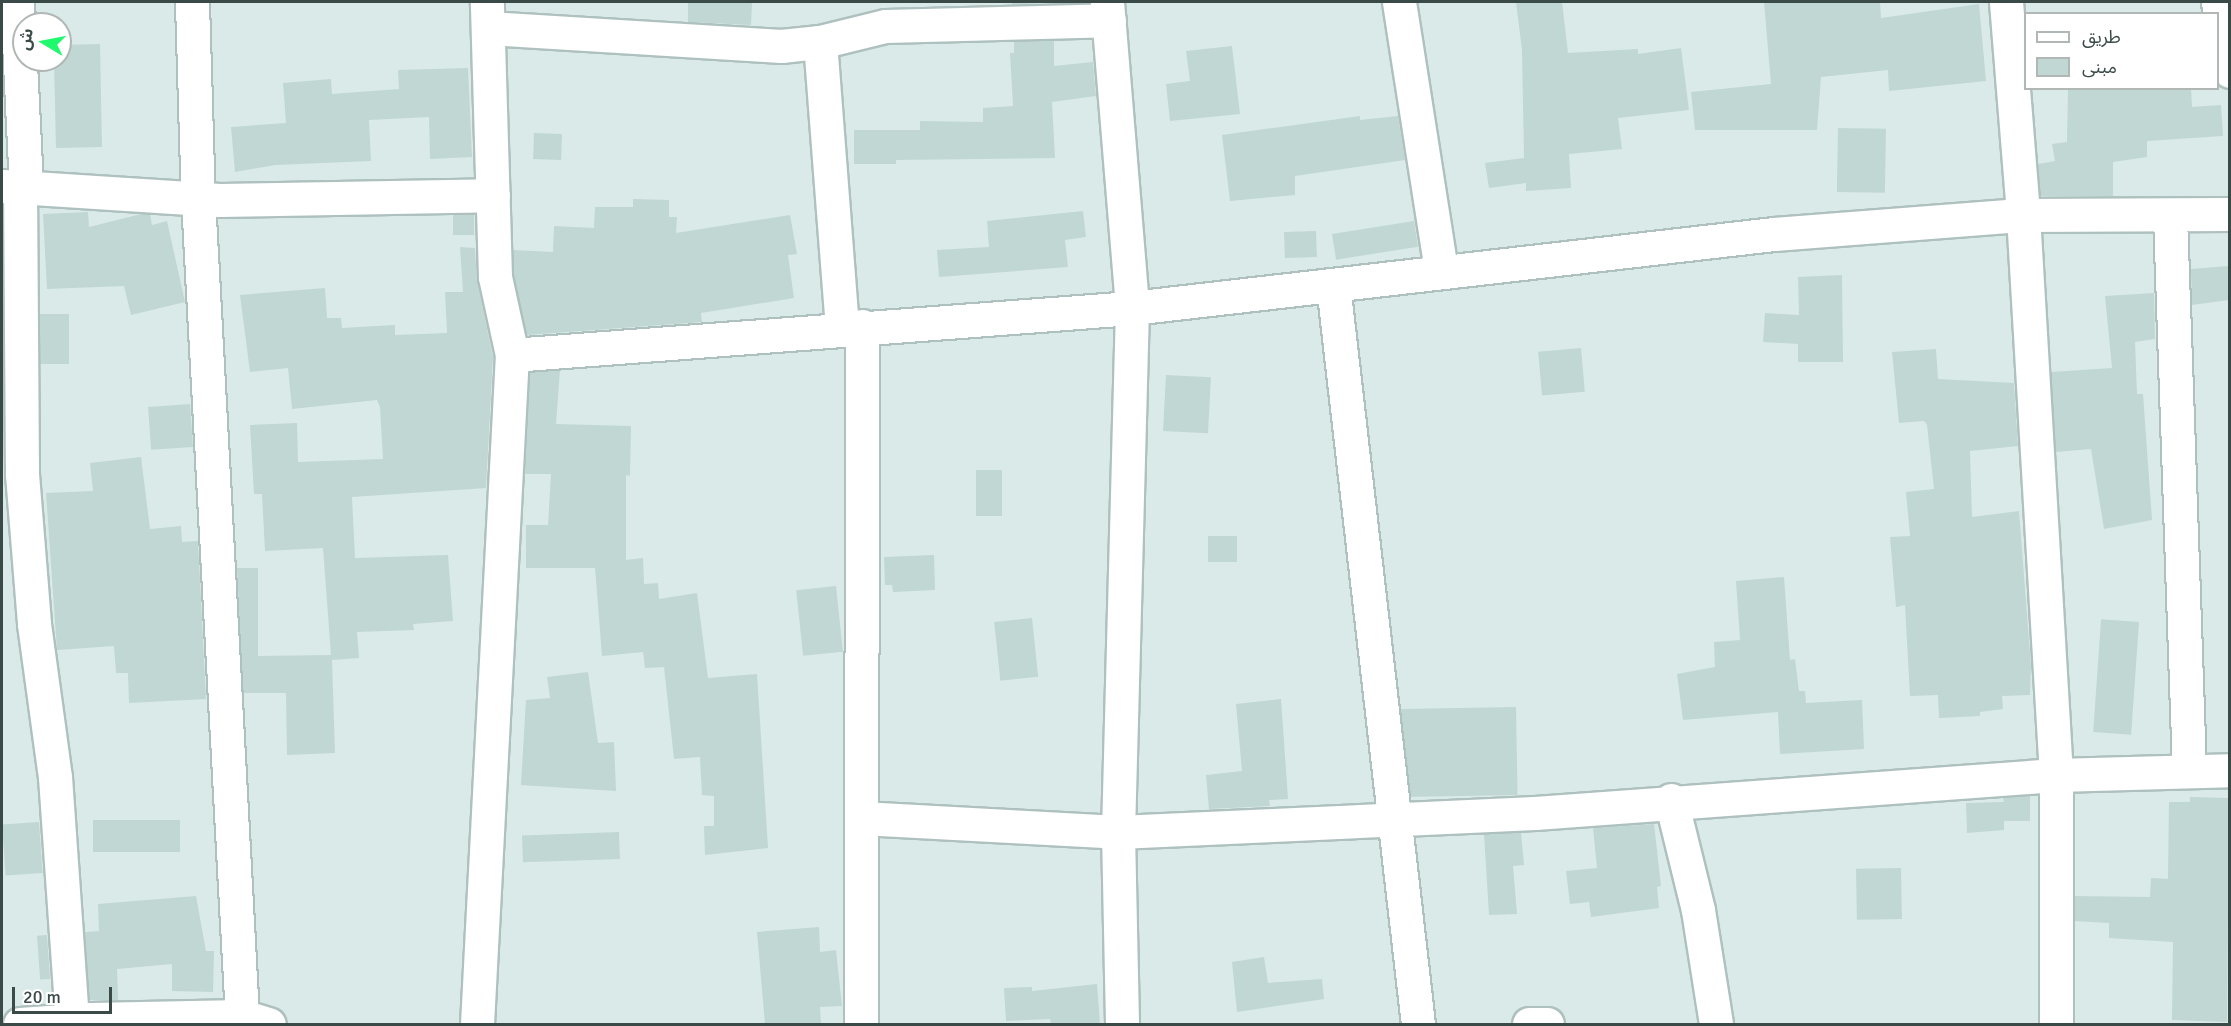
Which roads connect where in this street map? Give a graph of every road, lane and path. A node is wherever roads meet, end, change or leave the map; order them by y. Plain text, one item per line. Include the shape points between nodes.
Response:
1 (17, 2) edge
2 (192, 2) edge
3 (1399, 2) edge
4 (2006, 2) edge
5 (2218, 2) edge
6 (1108, 11) edge
7 (487, 15) edge
8 (820, 42) junction
9 (2229, 71) edge
10 (16, 186) edge
11 (493, 195) junction
12 (198, 199) junction
13 (2023, 214) junction
14 (2229, 214) edge
15 (2170, 217) junction
16 (1442, 271) junction
17 (1333, 285) junction
18 (1132, 308) junction
19 (852, 327) junction
20 (512, 356) junction
21 (12, 474) edge
22 (2189, 769) junction
23 (2229, 770) edge
24 (2056, 775) junction
25 (1671, 800) junction
26 (861, 818) junction
27 (1393, 820) junction
28 (1118, 832) junction
29 (255, 1020) edge
30 (84, 1022) edge
31 (20, 1024) edge
32 (477, 1024) edge
33 (861, 1024) edge
34 (1122, 1024) edge
35 (1418, 1024) edge
36 (1529, 1024) edge
37 (1547, 1024) edge
38 (1716, 1024) edge
39 (2056, 1024) edge

1 - 10 street
2 - 12 street
3 - 16 street
4 - 13 street
5 - 9 street
6 - 8 street via 885,27
6 - 18 street
7 - 8 street via 720,45
7 - 11 street
8 - 19 street
10 - 12 street
10 - 21 street
11 - 12 street
11 - 20 street via 495,277
12 - 29 street
13 - 15 street
13 - 16 street via 1774,234
13 - 24 street
14 - 15 street
15 - 22 street
16 - 17 street
17 - 18 street
17 - 27 street
18 - 19 street
18 - 28 street
19 - 20 street
19 - 26 street
20 - 32 street
21 - 30 street via 55,777
22 - 23 street
22 - 24 street
24 - 25 street
24 - 39 street
25 - 27 street
25 - 38 street via 1698,910
26 - 28 street
26 - 33 street
27 - 28 street
27 - 35 street
28 - 34 street
29 - 30 street
30 - 31 street
36 - 37 street

